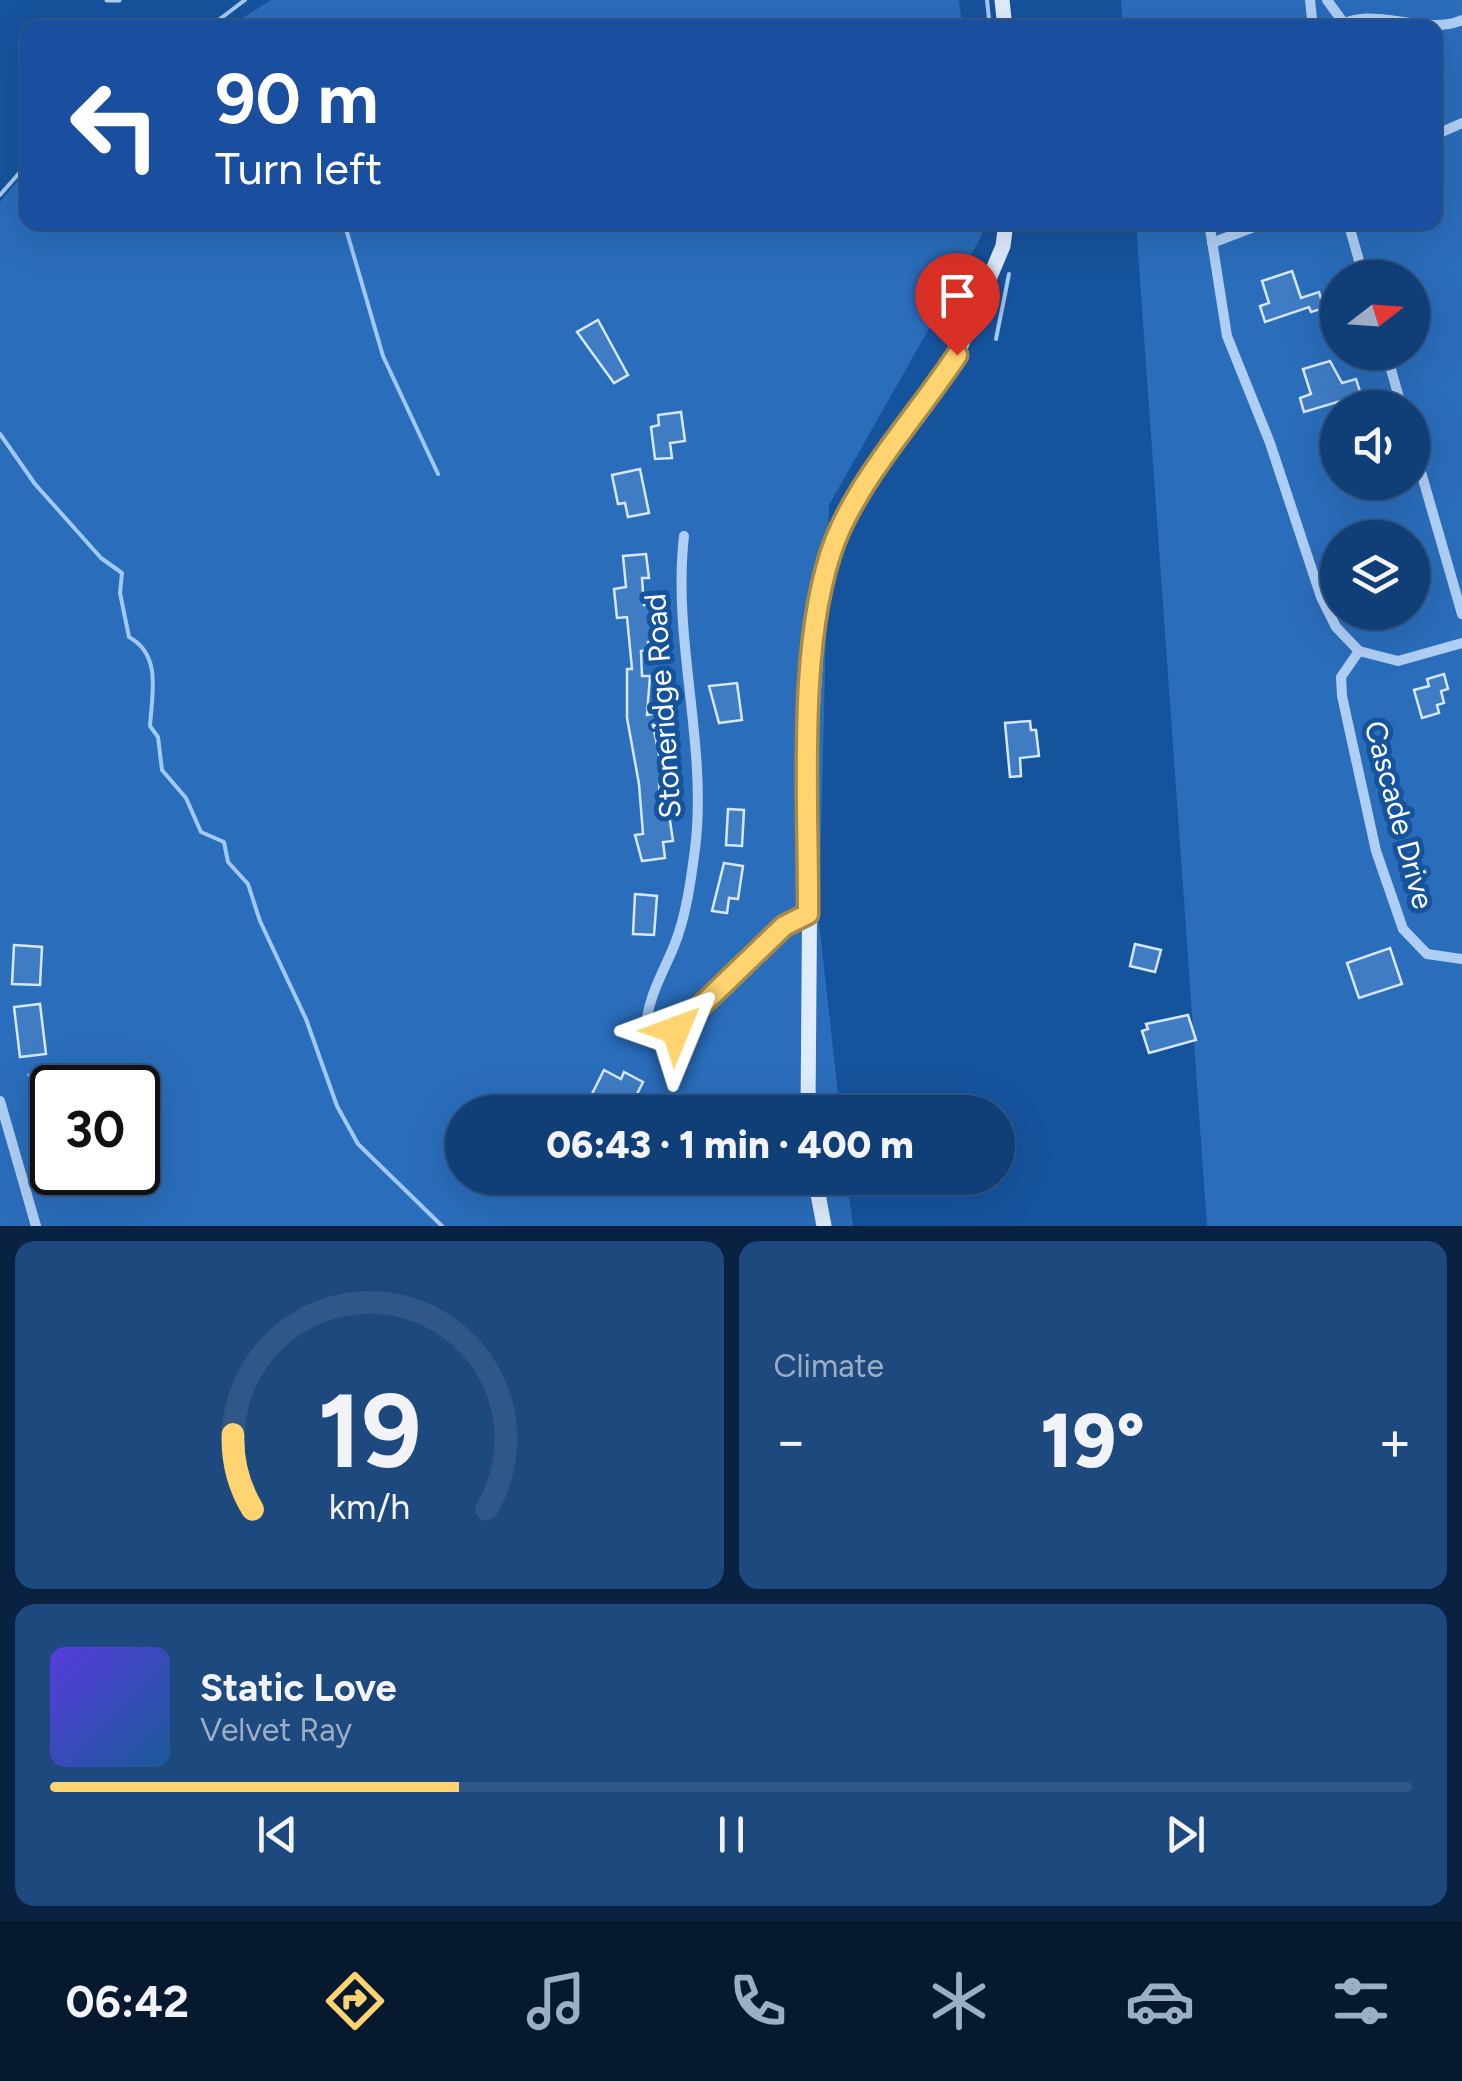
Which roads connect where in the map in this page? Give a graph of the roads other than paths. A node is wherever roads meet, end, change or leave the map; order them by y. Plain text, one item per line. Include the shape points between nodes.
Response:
1 (107, 0) edge
2 (119, 0) edge
3 (1005, 230) edge
4 (1210, 230) edge
5 (1246, 230) edge
6 (1350, 230) edge
7 (1212, 243) junction
8 (1359, 260) edge
9 (1429, 500) edge
10 (684, 536) dead end
11 (1462, 614) edge
12 (1462, 643) edge
13 (1359, 650) junction
14 (808, 914) junction
15 (1462, 959) edge
16 (808, 1095) edge
17 (0, 1101) edge
18 (818, 1195) edge
19 (36, 1226) edge
20 (824, 1226) edge

1 - 2 lane
3 - 14 main road via 957,355 836,540 812,662
4 - 7 street
5 - 7 street
6 - 8 street
7 - 13 street via 1227,336 1244,387 1270,442 1321,597 1336,627
9 - 11 street
10 - 14 street, Stoneridge Road via 678,586 697,814 684,911 646,1024 657,1036 676,1030 784,926
12 - 13 street via 1398,661
13 - 15 street, Cascade Drive via 1341,677 1342,696 1376,851 1403,929 1427,954
14 - 16 main road
17 - 19 street
18 - 20 main road

